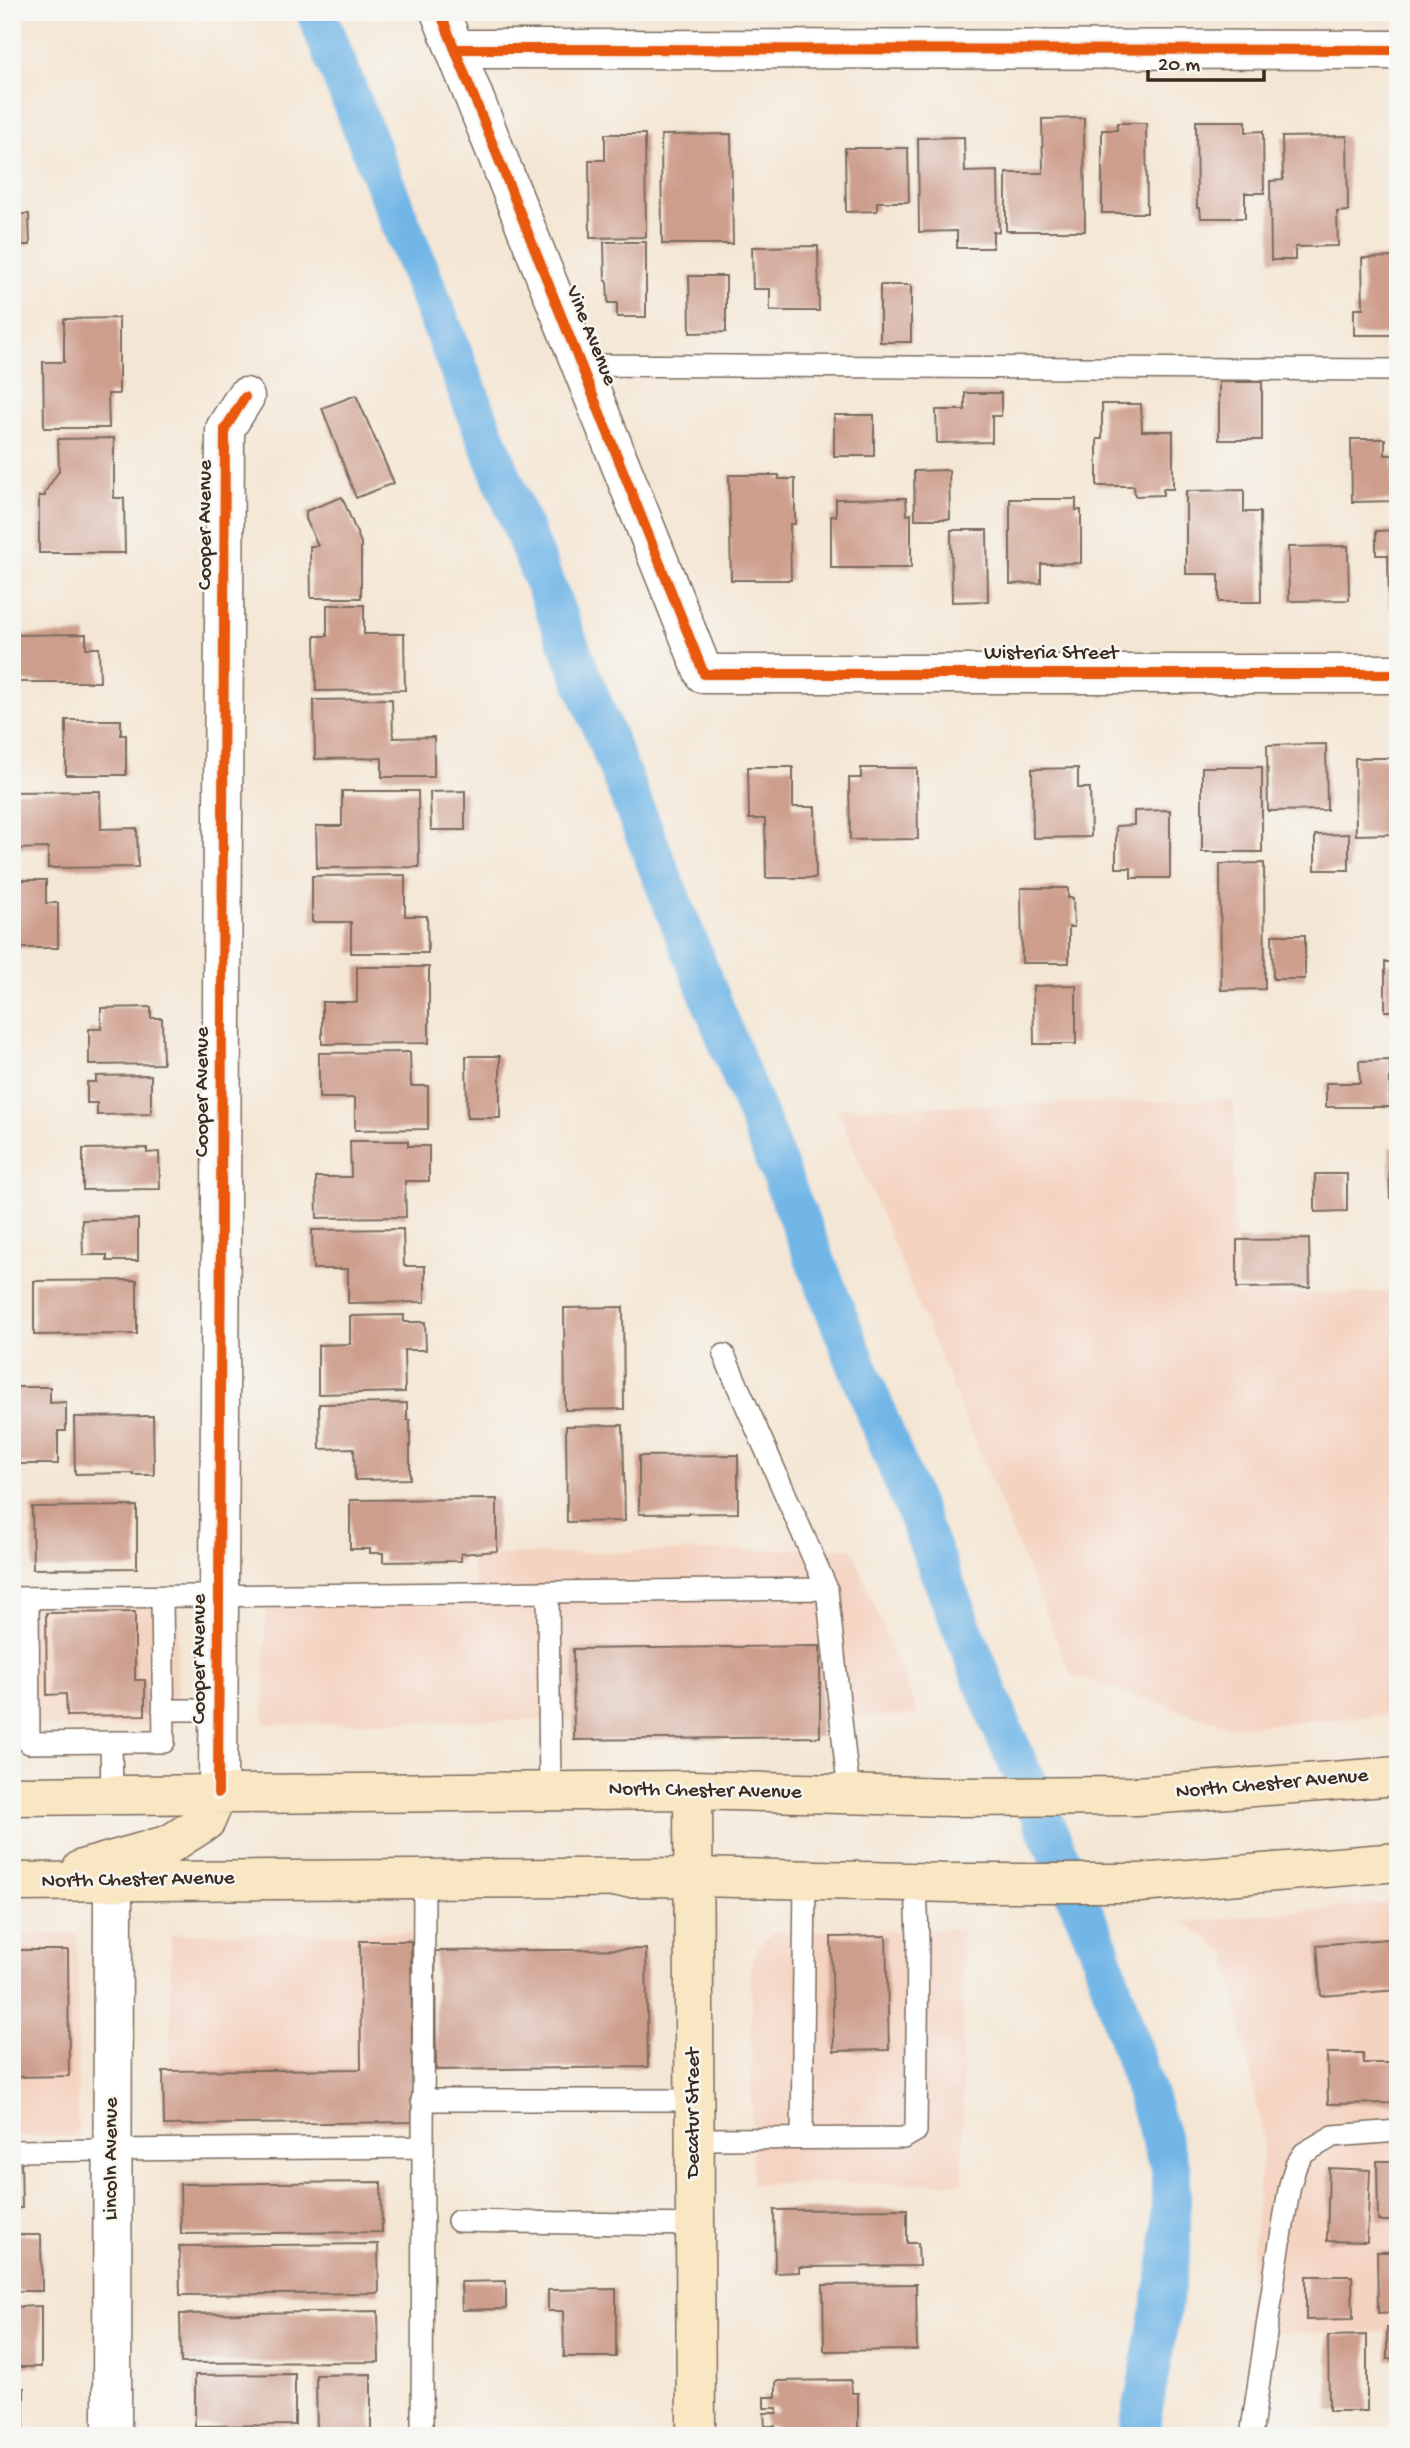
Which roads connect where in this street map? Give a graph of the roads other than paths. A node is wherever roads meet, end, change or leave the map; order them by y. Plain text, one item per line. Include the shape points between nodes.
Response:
1 (440, 12) edge
2 (455, 49) junction
3 (1398, 50) edge
4 (580, 365) junction
5 (1398, 370) edge
6 (245, 397) dead end
7 (704, 674) joint
8 (1398, 674) edge
9 (724, 1355) dead end
10 (827, 1589) junction
11 (548, 1593) junction
12 (162, 1597) junction
13 (219, 1597) junction
14 (20, 1598) edge
15 (163, 1710) junction
16 (218, 1710) junction
17 (111, 1742) junction
18 (1398, 1776) edge
19 (693, 1790) junction
20 (550, 1791) junction
21 (218, 1793) junction
22 (849, 1794) junction
23 (112, 1795) junction
24 (12, 1796) edge
25 (1398, 1862) edge
26 (692, 1877) junction
27 (424, 1878) junction
28 (805, 1879) junction
29 (24, 1882) edge
30 (113, 1882) junction
31 (934, 1883) junction
32 (422, 2100) junction
33 (694, 2100) junction
34 (1398, 2131) edge
35 (802, 2138) junction
36 (694, 2139) junction
37 (423, 2147) junction
38 (12, 2151) edge
39 (112, 2151) junction
40 (458, 2221) dead end
41 (694, 2225) junction
42 (112, 2436) edge
43 (422, 2436) edge
44 (696, 2436) edge
45 (1251, 2436) edge

1 - 2 street, Vine Avenue
2 - 3 street
2 - 4 street, Vine Avenue
4 - 5 lane
4 - 7 street, Vine Avenue
6 - 13 street, Cooper Avenue via 225,429
7 - 8 street, Wisteria Street
9 - 10 lane
10 - 11 lane
10 - 22 lane
11 - 13 lane
11 - 20 lane
12 - 13 lane
12 - 14 lane
12 - 15 lane
13 - 16 street, Cooper Avenue
14 - 17 lane via 29,1743
15 - 16 lane
15 - 17 lane via 164,1742
16 - 21 street, Cooper Avenue
17 - 23 lane
18 - 22 main road, North Chester Avenue via 1136,1796
19 - 20 main road, North Chester Avenue
19 - 22 main road, North Chester Avenue
19 - 26 main road, Decatur Street
20 - 21 main road, North Chester Avenue
21 - 23 main road, North Chester Avenue
21 - 29 main road via 206,1821 170,1844
23 - 24 main road, North Chester Avenue
25 - 31 main road, North Chester Avenue via 1140,1883
26 - 27 main road, North Chester Avenue
26 - 28 main road, North Chester Avenue
26 - 33 main road, Decatur Street
27 - 30 main road, North Chester Avenue
27 - 32 lane
28 - 31 main road, North Chester Avenue
28 - 35 lane
29 - 30 main road, North Chester Avenue
30 - 39 street, Lincoln Avenue
31 - 35 lane via 918,1940 916,2131 904,2138
32 - 33 lane
32 - 37 lane
33 - 36 main road, Decatur Street
34 - 45 lane via 1333,2136 1304,2153 1296,2165
35 - 36 lane
36 - 41 main road, Decatur Street
37 - 39 lane
37 - 43 lane
38 - 39 lane
39 - 42 street, Lincoln Avenue
40 - 41 lane
41 - 44 main road, Decatur Street

